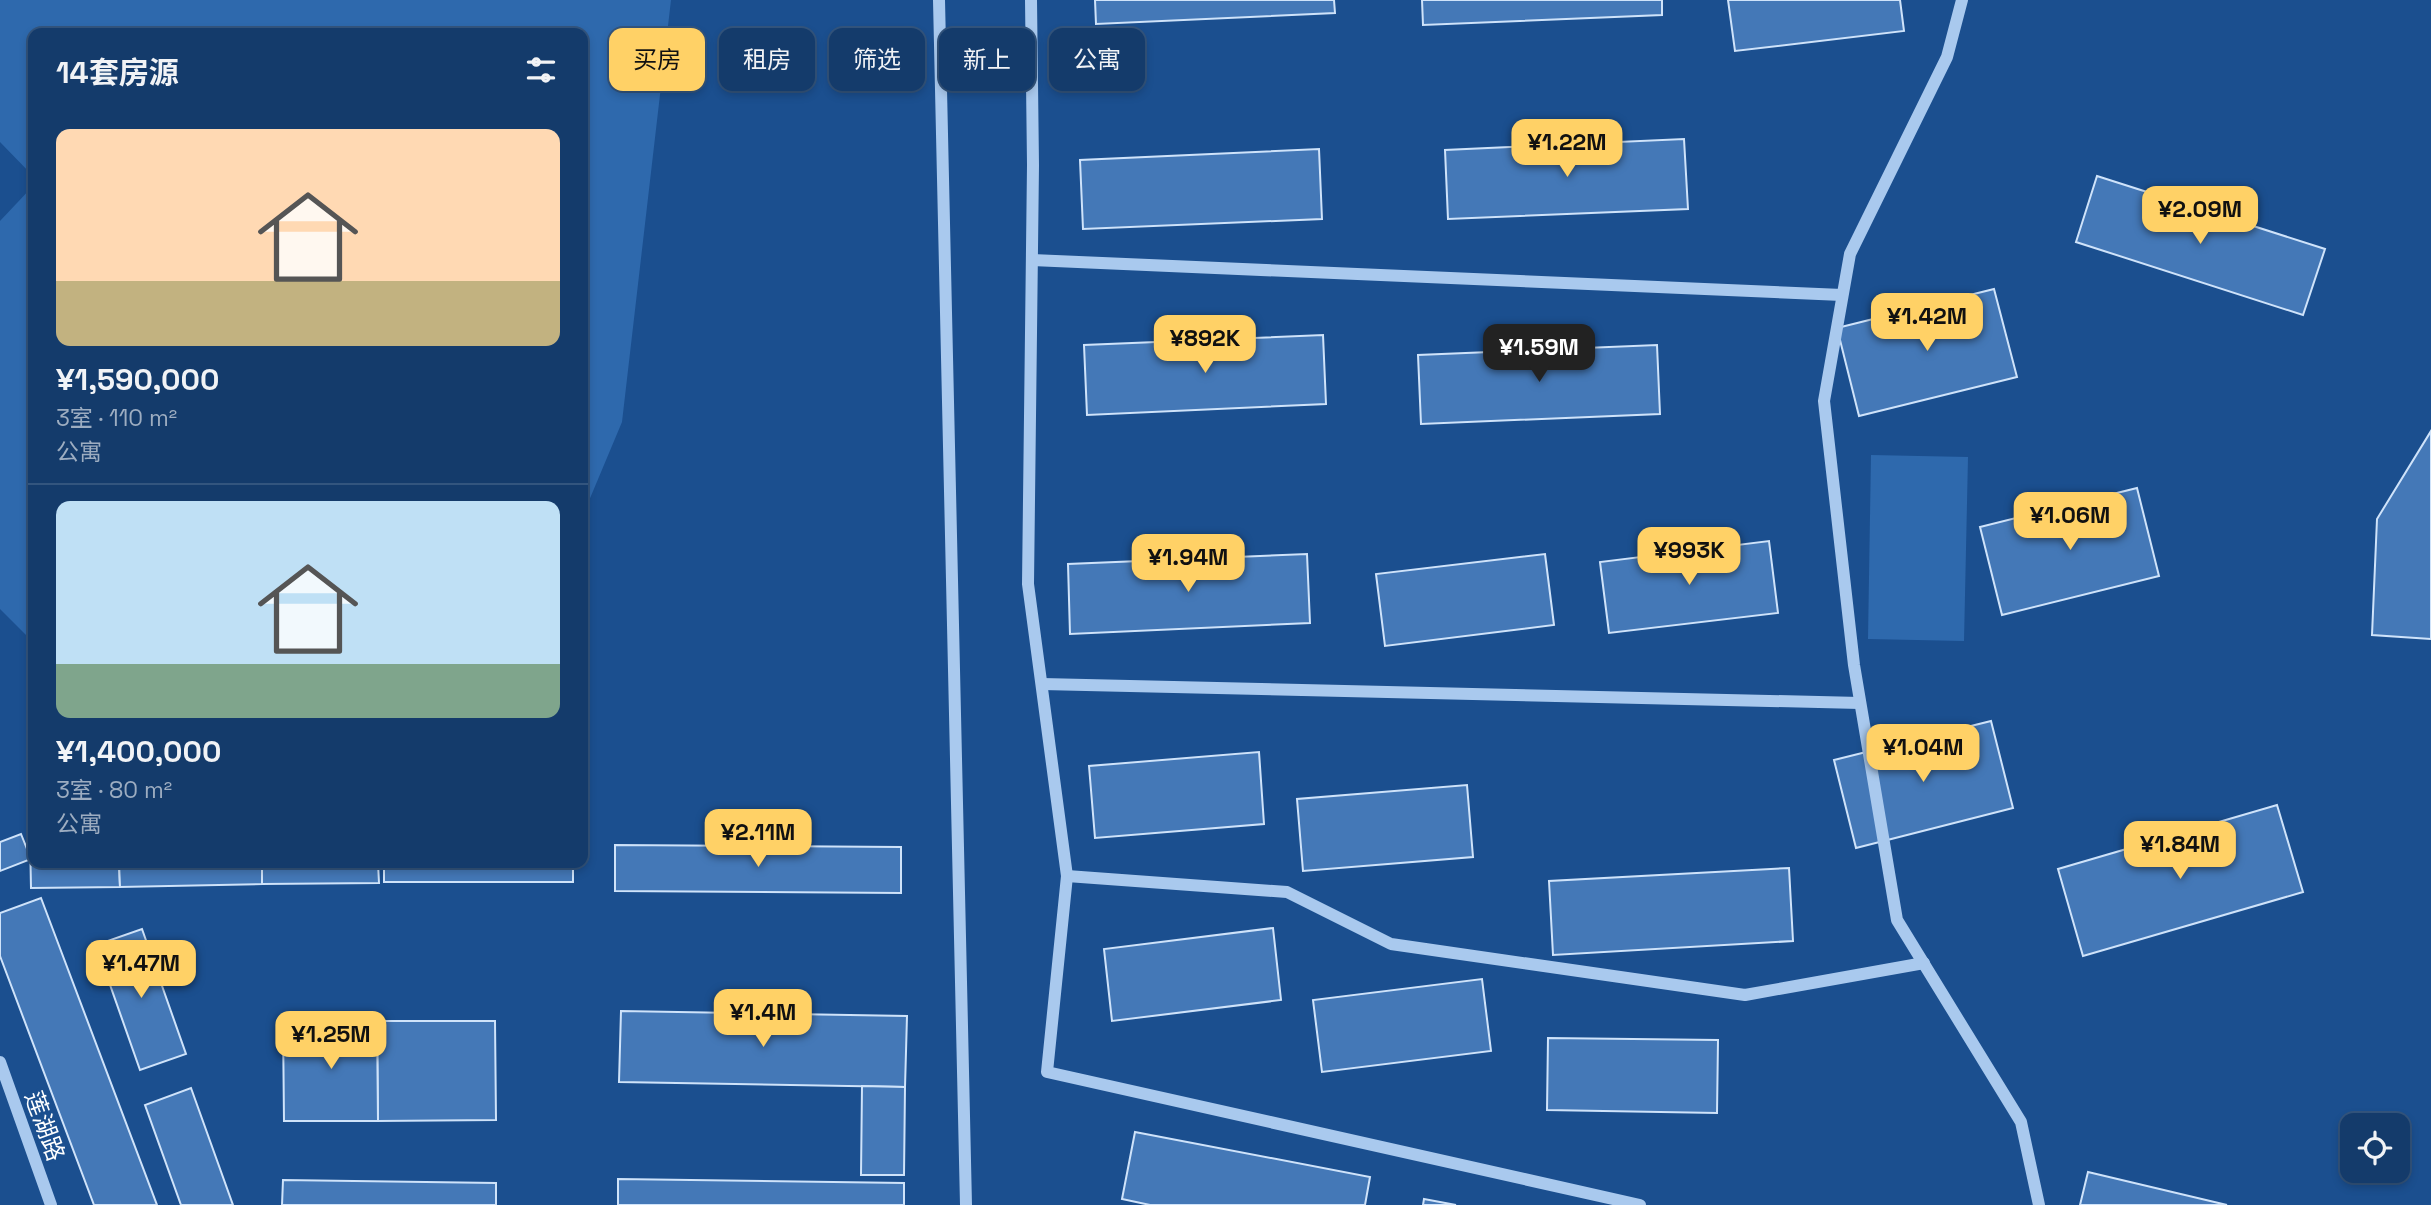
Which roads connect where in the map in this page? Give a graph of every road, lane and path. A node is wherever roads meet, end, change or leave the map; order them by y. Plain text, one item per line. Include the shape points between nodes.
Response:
1 (939, 0) edge
2 (1031, 0) edge
3 (1962, 0) edge
4 (1032, 260) junction
5 (1843, 295) junction
6 (1042, 684) junction
7 (1860, 704) junction
8 (1067, 876) junction
9 (1924, 963) junction
10 (0, 1062) edge
11 (51, 1205) edge
12 (966, 1205) edge
13 (1640, 1205) edge
14 (2039, 1205) edge

1 - 12 street
2 - 4 street
3 - 5 street via 1947,57 1850,254
4 - 5 street
4 - 6 street via 1028,584
5 - 7 street via 1824,401
6 - 7 street
6 - 8 street
7 - 9 street via 1897,920
8 - 9 street via 1287,892 1391,944 1745,995
8 - 13 street via 1047,1072
9 - 14 street via 2021,1122
10 - 11 street, 莲湖路

